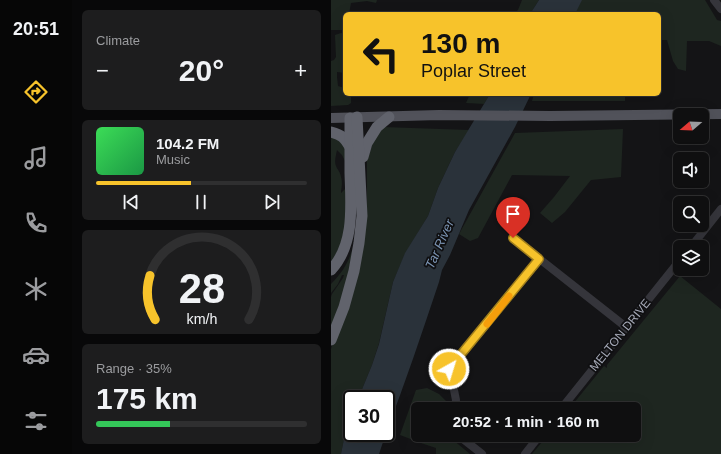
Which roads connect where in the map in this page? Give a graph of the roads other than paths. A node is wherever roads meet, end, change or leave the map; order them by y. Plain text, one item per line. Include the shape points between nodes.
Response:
1 (714, 0) edge
2 (721, 9) edge
3 (721, 114) edge
4 (389, 117) junction
5 (331, 118) edge
6 (353, 118) junction
7 (331, 132) edge
8 (350, 147) junction
9 (360, 166) junction
10 (721, 209) edge
11 (513, 238) dead end
12 (697, 240) edge
13 (539, 259) junction
14 (673, 269) edge
15 (331, 270) edge
16 (626, 327) junction
17 (331, 340) edge
18 (456, 402) edge
19 (567, 402) edge
20 (467, 442) edge
21 (534, 442) edge
22 (482, 454) edge
23 (525, 454) edge

1 - 2 street
3 - 4 main road
4 - 6 main road
4 - 9 highway via 377,127 367,143
5 - 6 main road
6 - 8 highway
6 - 9 highway
7 - 8 highway via 340,134
8 - 15 highway via 350,227 343,250
9 - 17 highway via 362,216 359,243 345,307
10 - 12 street
11 - 13 street
13 - 16 street
13 - 18 street via 449,369 448,376
14 - 16 street, MELTON DRIVE
16 - 19 street, MELTON DRIVE
20 - 22 street
21 - 23 street

